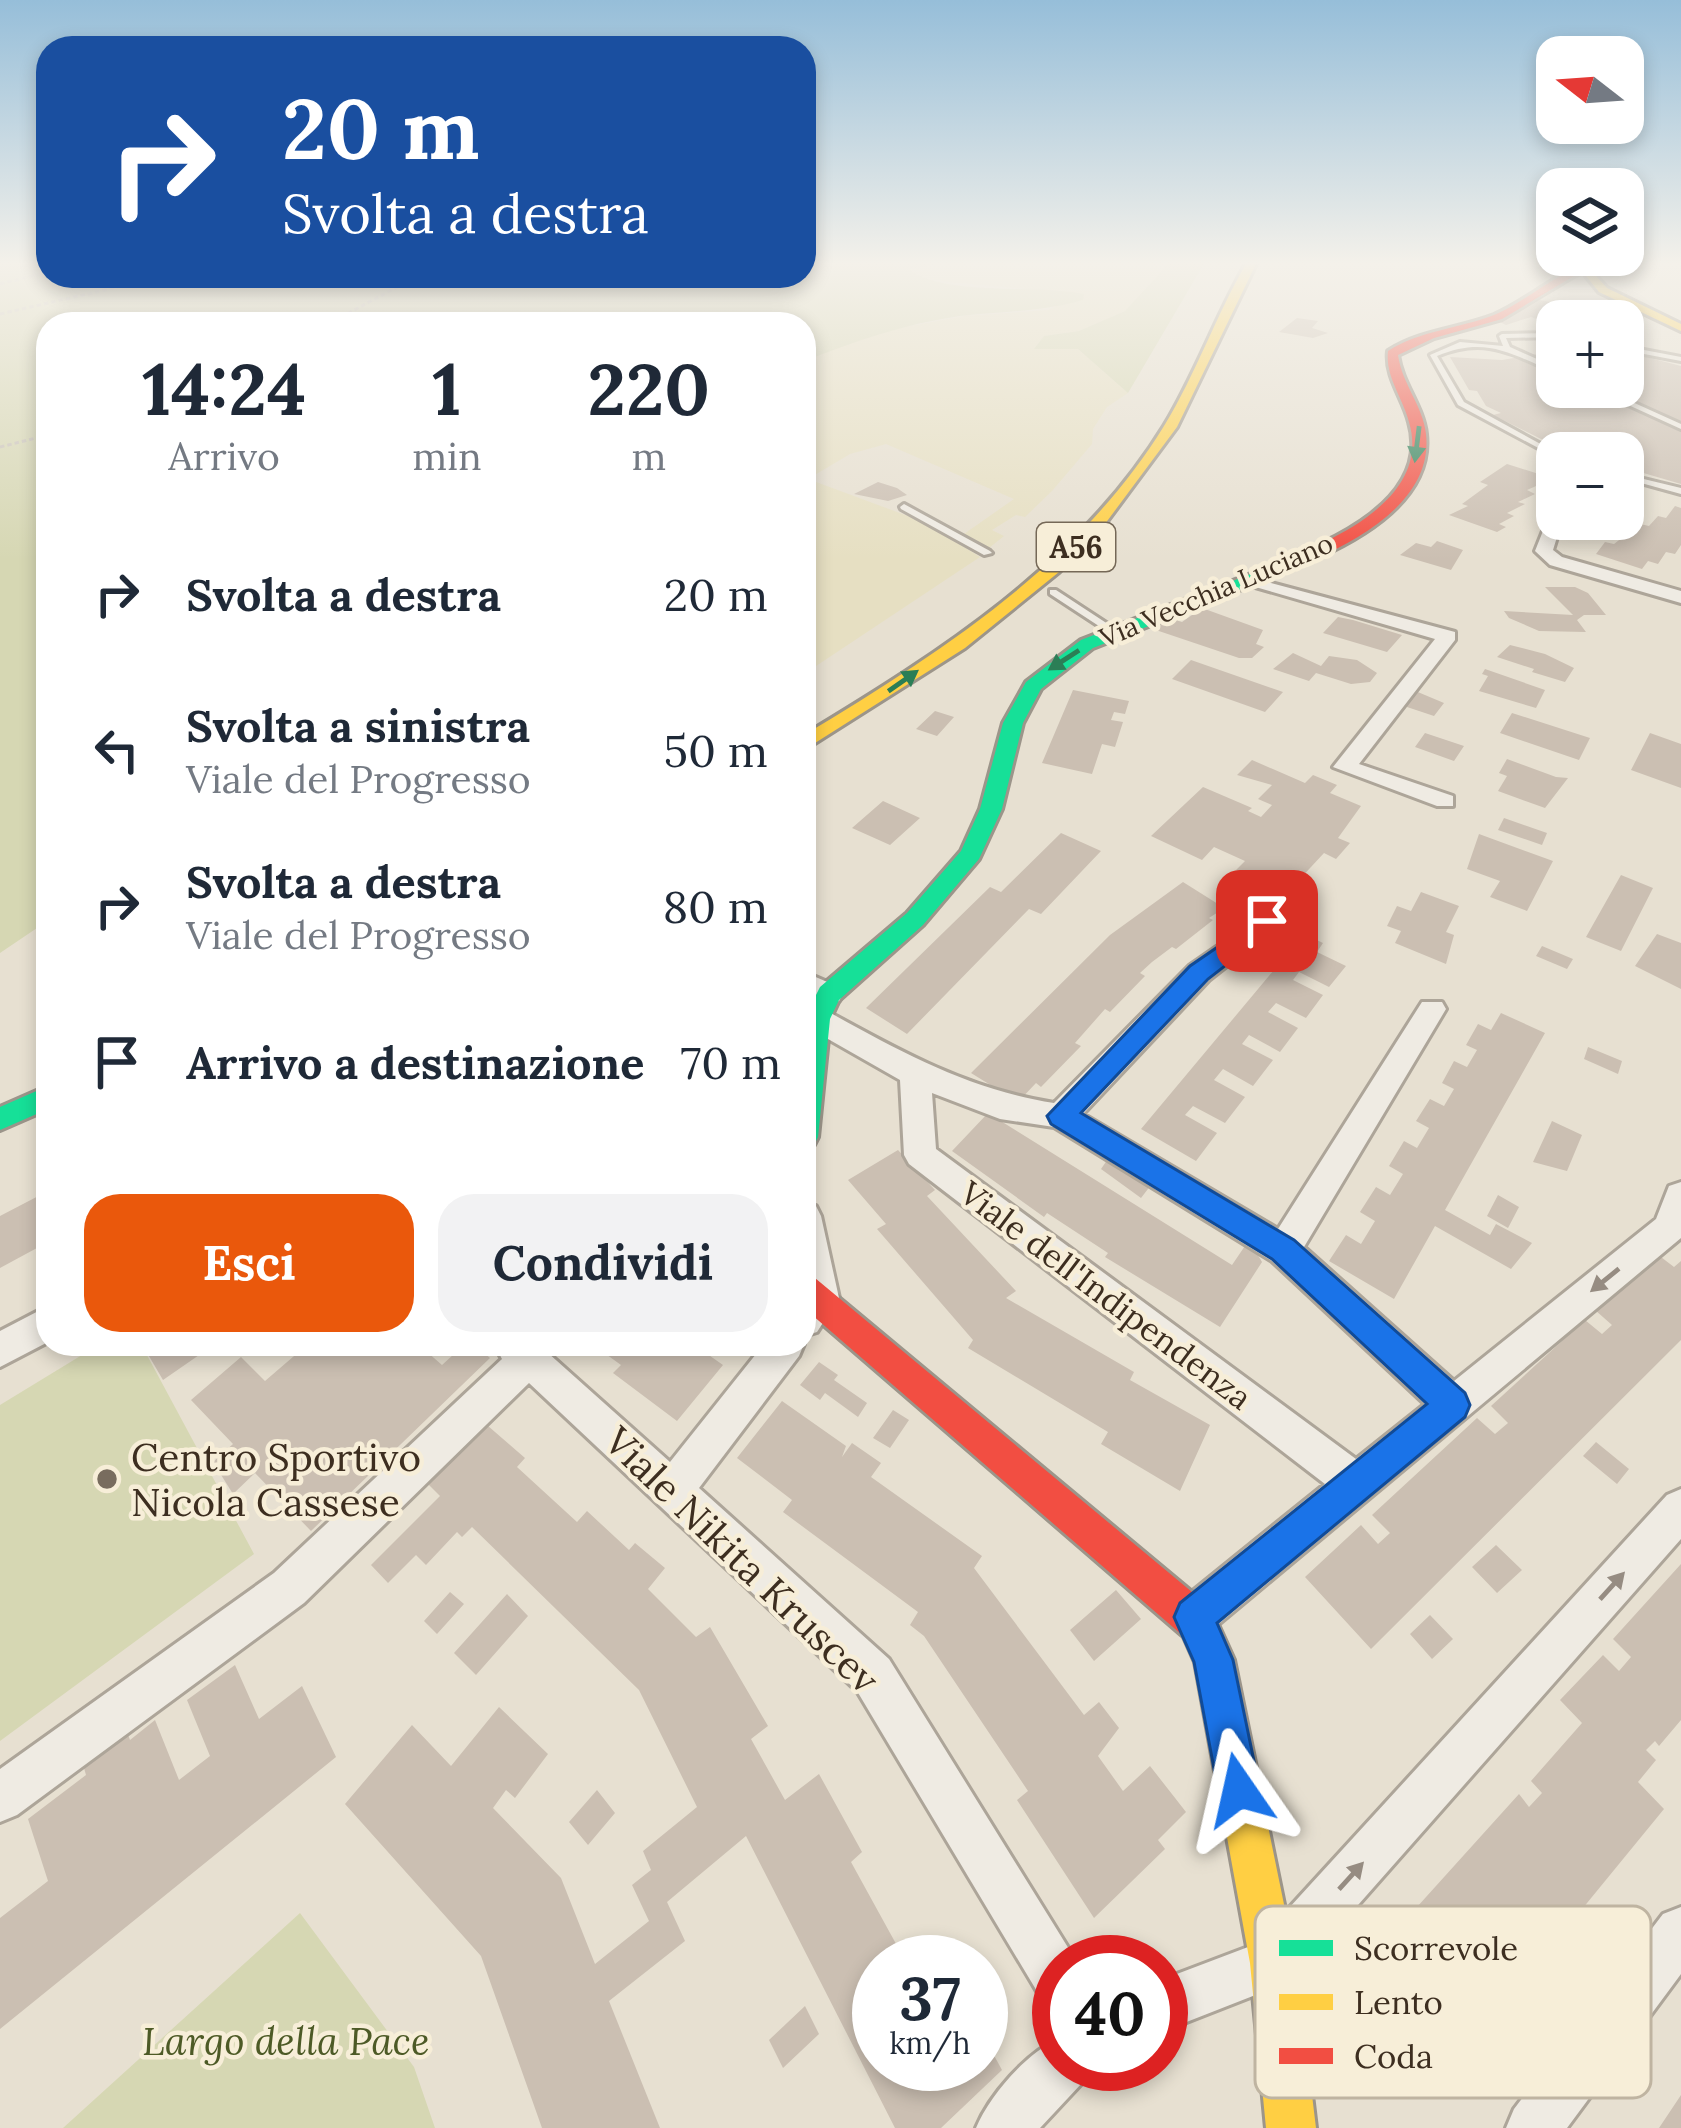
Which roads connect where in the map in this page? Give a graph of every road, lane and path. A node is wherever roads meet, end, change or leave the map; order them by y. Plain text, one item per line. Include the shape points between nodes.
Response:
1 (1203, 361) edge
2 (1391, 361) edge
3 (1437, 361) edge
4 (1639, 408) edge
5 (1681, 427) edge
6 (36, 438) edge
7 (1127, 441) dead end
8 (1536, 444) edge
9 (0, 447) edge
10 (1644, 481) edge
11 (1089, 490) dead end
12 (1681, 490) edge
13 (904, 507) dead end
14 (1547, 540) edge
15 (987, 553) dead end
16 (1019, 559) dead end
17 (1252, 580) junction
18 (984, 586) dead end
19 (1053, 592) dead end
20 (1681, 597) edge
21 (1112, 630) junction
22 (816, 736) edge
23 (1445, 801) dead end
24 (1267, 921) dead end
25 (816, 998) edge
26 (1432, 1009) dead end
27 (915, 1074) junction
28 (36, 1102) edge
29 (1061, 1116) junction
30 (0, 1119) edge
31 (1681, 1196) edge
32 (1283, 1250) junction
33 (816, 1307) edge
34 (36, 1330) edge
35 (0, 1350) edge
36 (515, 1356) edge
37 (525, 1356) edge
38 (777, 1356) edge
39 (1453, 1405) junction
40 (1357, 1484) junction
41 (672, 1491) junction
42 (1681, 1510) edge
43 (1194, 1617) junction
44 (0, 1798) edge
45 (1262, 1906) edge
46 (1324, 1906) edge
47 (1681, 1932) edge
48 (1032, 1936) edge
49 (1255, 1970) edge
50 (1651, 1972) edge
51 (1188, 1996) edge
52 (1038, 2091) edge
53 (1288, 2098) edge
54 (1556, 2098) edge
55 (1004, 2128) edge
56 (1291, 2128) edge
57 (1533, 2128) edge

22 -> 1 main road, A56 via 982,626 1088,536 1170,428
2 -> 17 main road, Via Vecchia Luciano via 1420,422 1408,482 1377,518
3 - 8 lane via 1461,403
4 - 5 lane
6 - 9 path
7 - 11 main road, A56
10 - 12 lane
13 - 15 lane
14 - 20 street via 1544,551 1556,561
16 - 18 main road, A56
17 - 21 main road, Via Vecchia Luciano
17 - 23 street via 1448,635 1345,766
19 - 21 lane
21 -> 25 main road, Via Vecchia Luciano via 1048,670 1022,699 984,829 954,880
24 - 29 street via 1199,973
25 - 27 street
26 - 32 street
27 - 29 street via 1000,1107
27 - 40 street, Viale dell'Indipendenza via 920,1155
28 - 30 main road
29 - 32 street
31 -> 39 street via 1669,1228
32 - 39 street
33 - 43 main road
34 - 35 street
36 - 44 street via 289,1588
37 - 41 street, Viale Nikita Kruscev
38 - 41 street
39 - 40 street
40 - 43 street
41 - 48 street, Viale Nikita Kruscev via 873,1676
46 -> 42 street
43 - 45 main road via 1214,1660
47 - 50 street
49 - 51 street
52 - 55 street
53 - 56 main road
54 - 57 street

